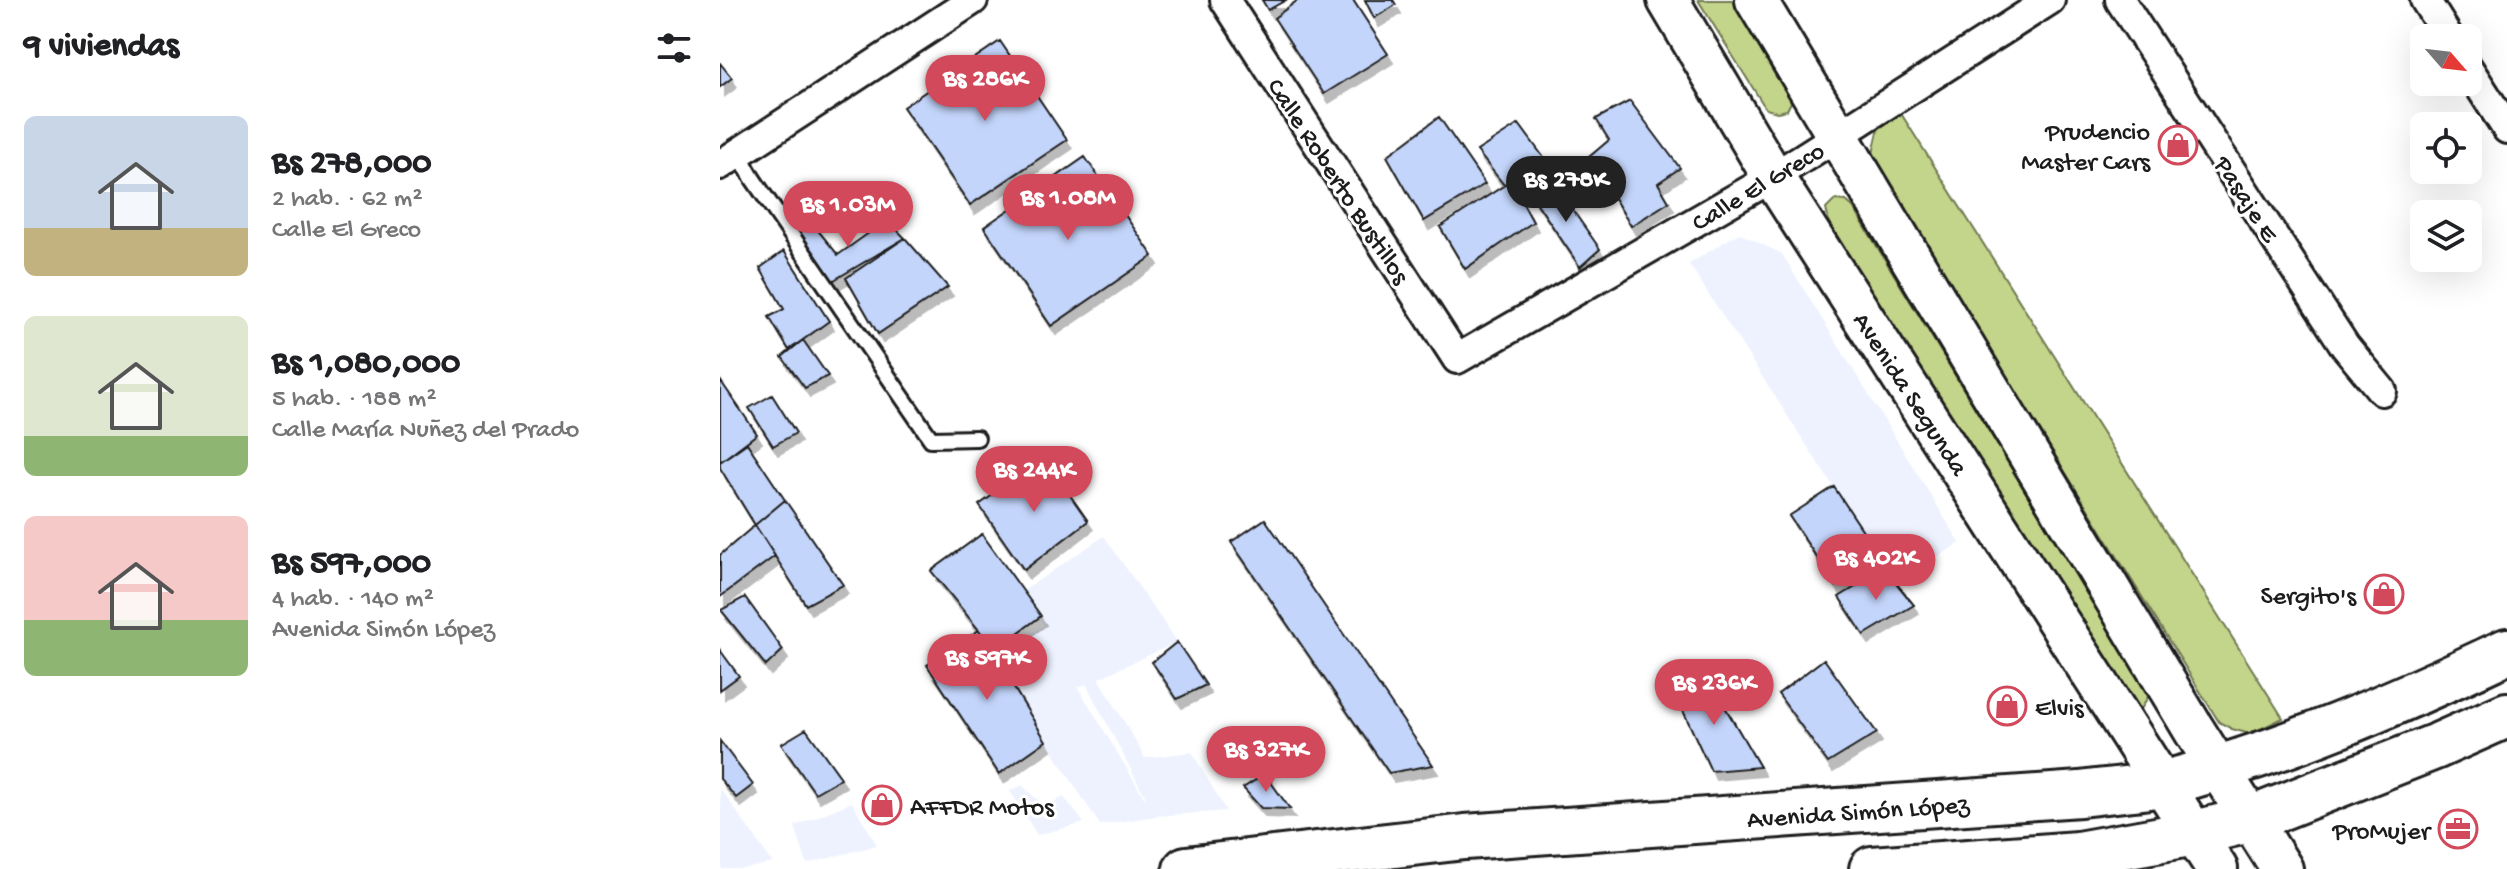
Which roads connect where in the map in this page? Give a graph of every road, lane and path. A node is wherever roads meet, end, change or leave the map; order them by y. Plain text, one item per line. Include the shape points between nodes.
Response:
1 (973, 0) edge
2 (1225, 0) edge
3 (1668, 0) edge
4 (1756, 0) edge
5 (2050, 0) edge
6 (2120, 0) edge
7 (2425, 0) edge
8 (2440, 24) edge
9 (2482, 90) edge
10 (2507, 129) edge
11 (1838, 138) junction
12 (729, 159) edge
13 (1773, 177) junction
14 (1457, 359) joint
15 (2382, 391) dead end
16 (977, 438) dead end
17 (2507, 651) edge
18 (2507, 715) edge
19 (2218, 767) junction
20 (2162, 783) junction
21 (2249, 820) junction
22 (2206, 851) edge
23 (1186, 869) edge
24 (1872, 869) edge
25 (2282, 869) edge

1 - 12 street
2 - 14 street, Calle Roberto Bustillos
3 - 13 main road, Avenida Segunda
4 - 11 main road
5 - 11 street, Calle El Greco
6 - 15 street, Pasaje E via 2345,346
7 - 8 street
9 - 10 street
11 - 13 street, Calle El Greco
11 - 19 main road
12 - 16 lane via 753,179 931,439
13 - 14 street, Calle El Greco
13 - 20 main road, Avenida Segunda
17 - 19 main road, Avenida Simón López via 2416,694
18 - 21 main road
19 - 20 main road, Avenida Simón López
19 - 21 main road
20 - 22 main road, Avenida Segunda
20 - 23 main road, Avenida Simón López via 2080,794 1465,837
21 - 22 main road
21 - 25 main road
22 - 24 main road

